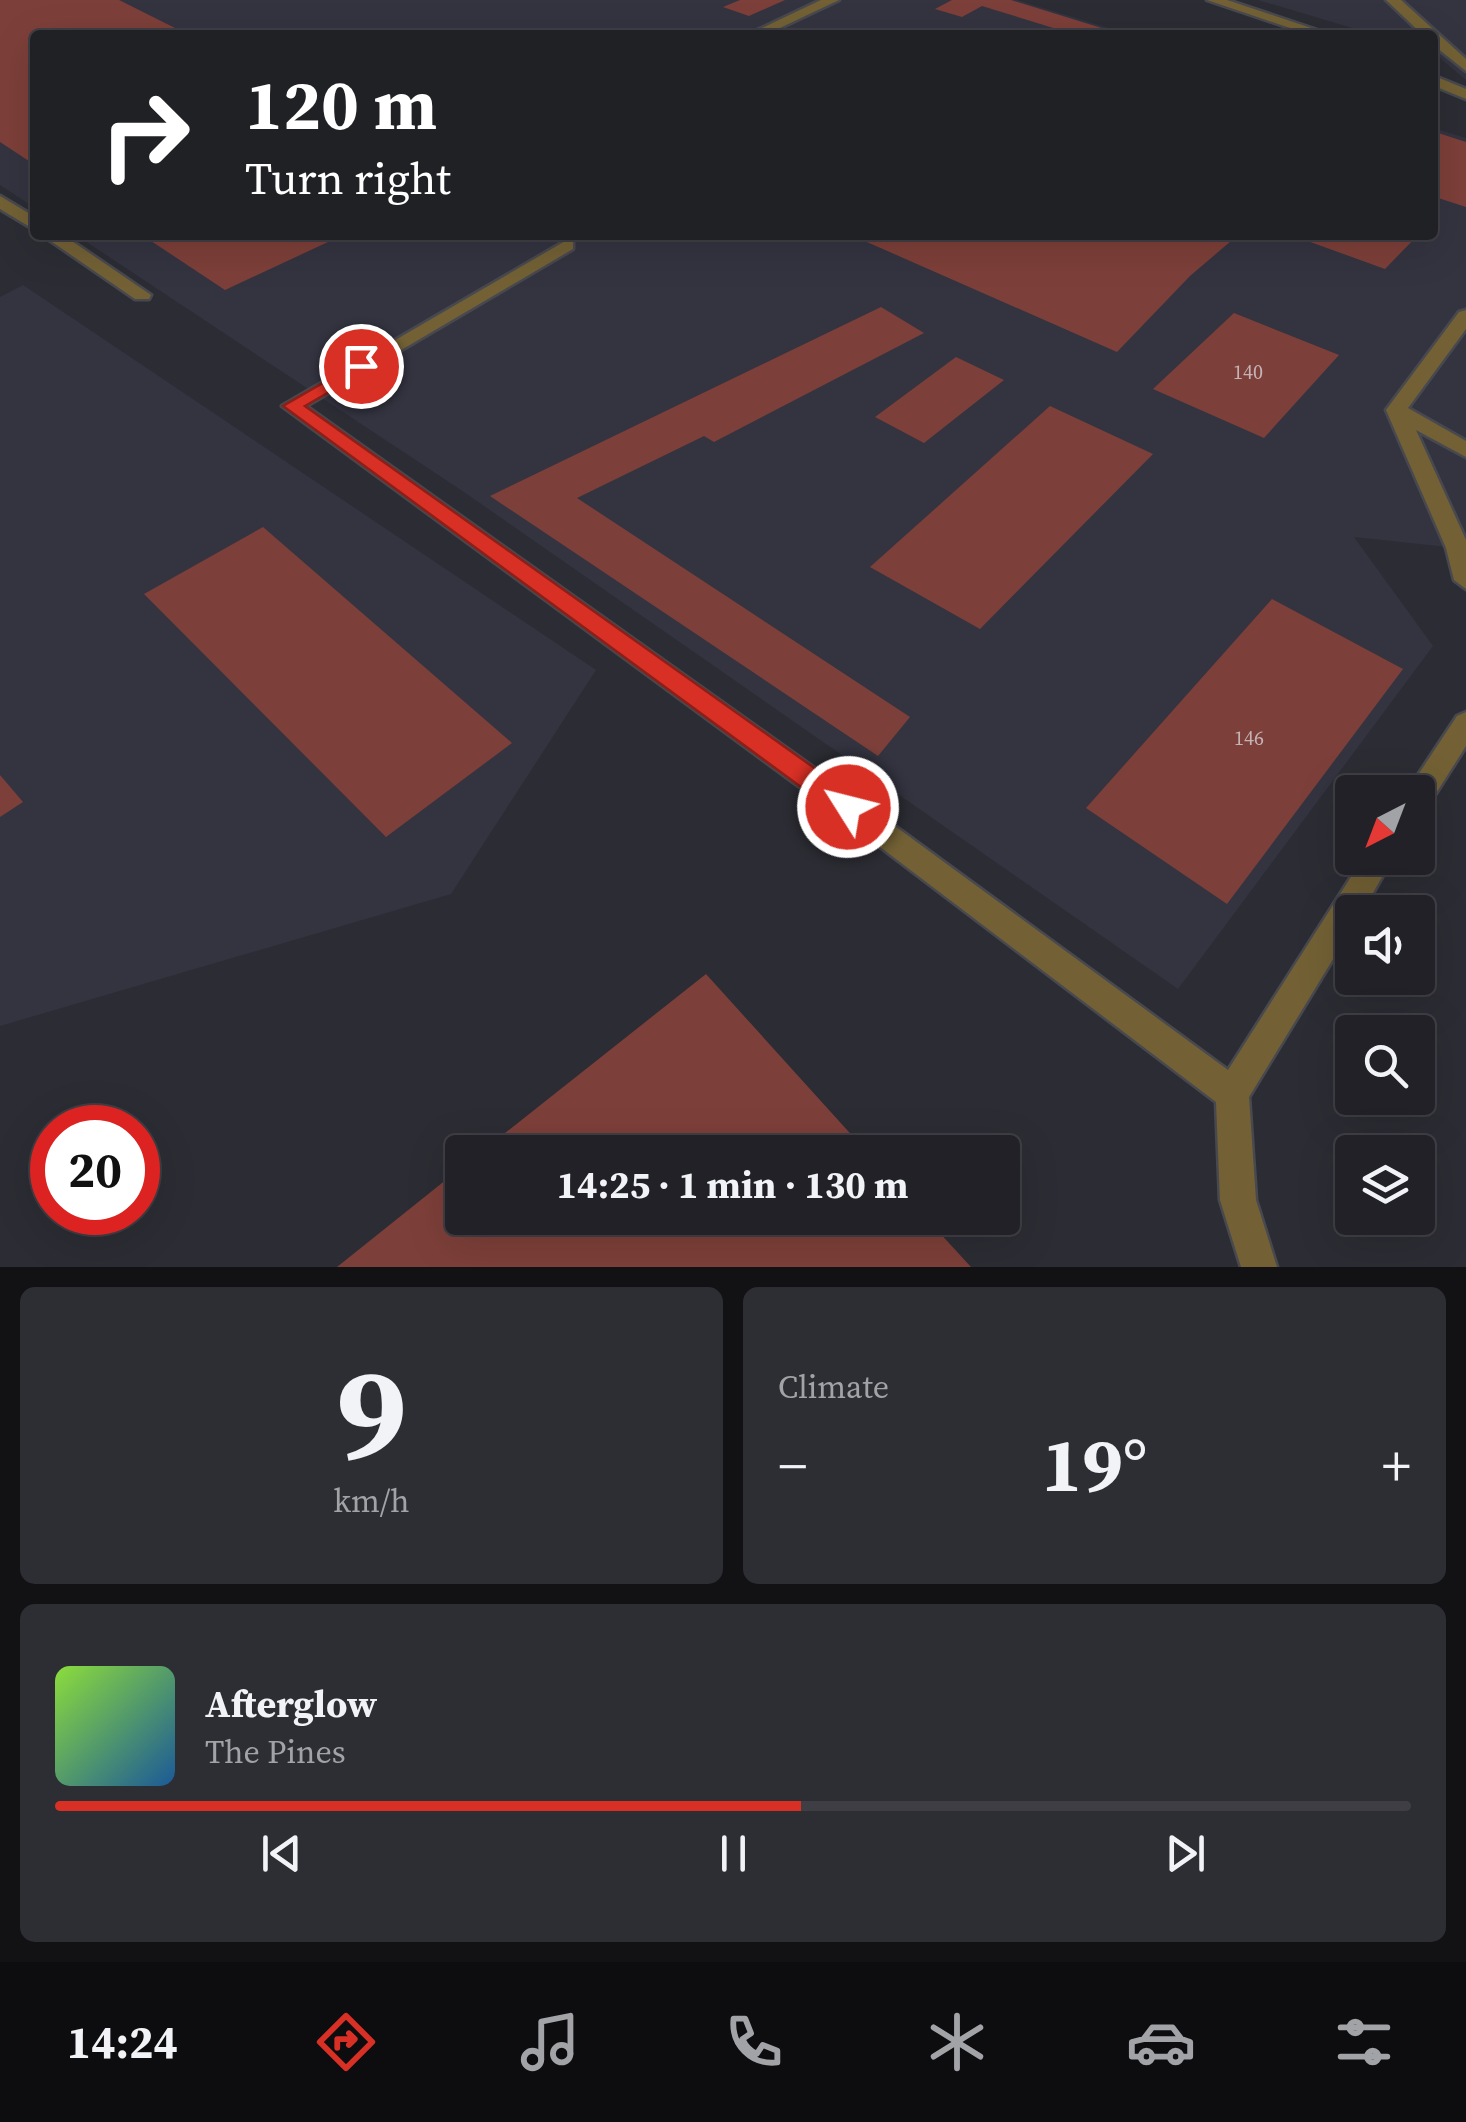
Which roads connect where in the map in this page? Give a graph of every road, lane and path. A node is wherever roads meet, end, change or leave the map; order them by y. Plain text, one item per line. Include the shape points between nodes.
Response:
1 (832, 0) edge
2 (1214, 0) edge
3 (1393, 0) edge
4 (765, 30) edge
5 (1309, 30) edge
6 (1426, 30) edge
7 (1438, 41) edge
8 (1466, 67) edge
9 (1438, 82) edge
10 (1466, 95) edge
11 (0, 202) edge
12 (30, 221) edge
13 (59, 240) edge
14 (568, 245) dead end
15 (142, 295) dead end
16 (1466, 316) edge
17 (1396, 410) junction
18 (1466, 450) edge
19 (1466, 580) edge
20 (1466, 723) edge
21 (1433, 775) edge
22 (1368, 875) edge
23 (1232, 1094) junction
24 (1259, 1267) edge

1 - 4 street
2 - 5 street
3 - 6 street
7 - 8 street
9 - 10 street
11 - 12 street
13 - 15 street
14 - 23 street via 292,406
16 - 17 street
17 - 18 street
17 - 19 street
20 - 21 street
22 - 23 street
23 - 24 street via 1238,1200

